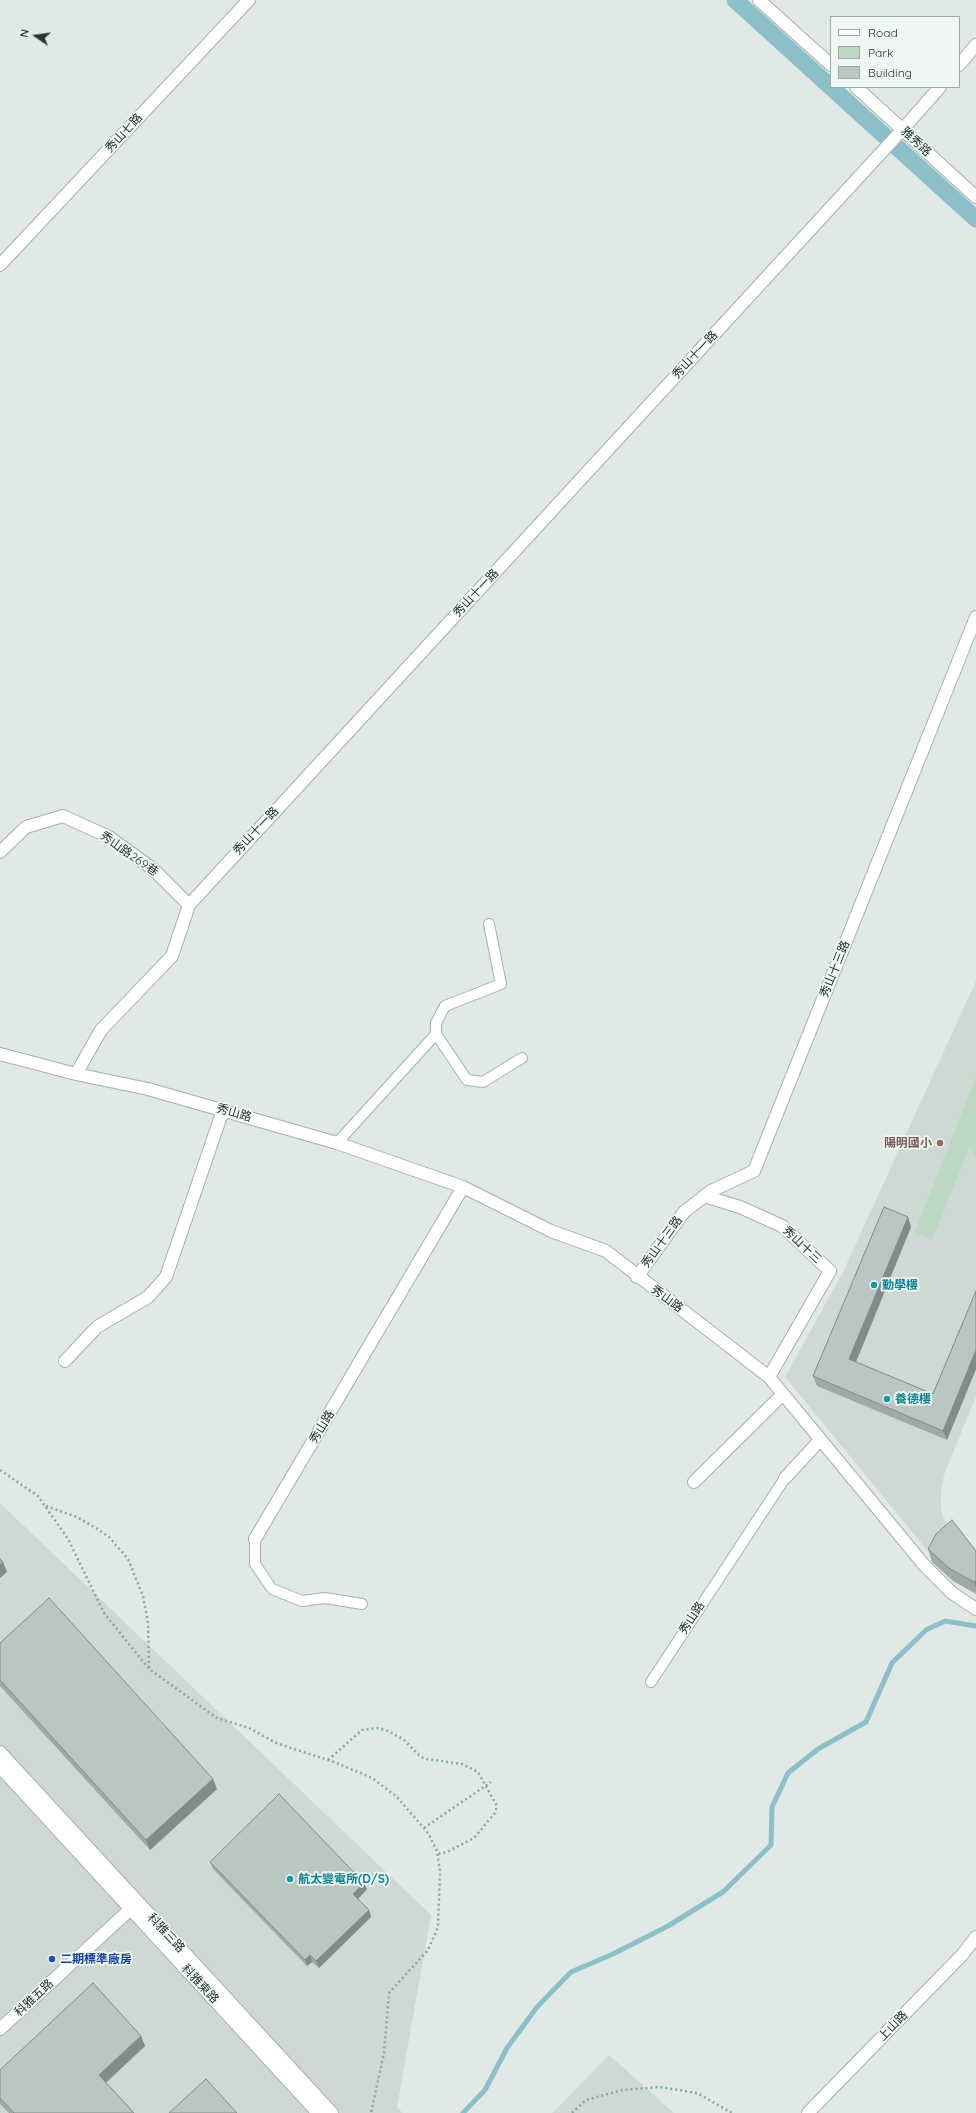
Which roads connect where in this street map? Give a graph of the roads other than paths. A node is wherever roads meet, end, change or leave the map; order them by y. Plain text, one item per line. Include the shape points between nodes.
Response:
1 (249, 0) edge
2 (759, 0) edge
3 (976, 45) edge
4 (830, 64) edge
5 (960, 64) edge
6 (857, 88) edge
7 (939, 88) edge
8 (903, 130) junction
9 (976, 198) edge
10 (0, 266) edge
11 (976, 618) edge
12 (0, 852) edge
13 (189, 905) junction
14 (489, 924) dead end
15 (436, 1034) junction
16 (0, 1054) edge
17 (522, 1058) dead end
18 (76, 1074) junction
19 (223, 1110) junction
20 (337, 1143) junction
21 (463, 1187) junction
22 (704, 1196) junction
23 (637, 1277) junction
24 (65, 1361) dead end
25 (769, 1377) junction
26 (783, 1394) junction
27 (820, 1440) junction
28 (784, 1478) joint
29 (694, 1482) dead end
30 (255, 1539) joint
31 (362, 1604) dead end
32 (976, 1609) edge
33 (651, 1682) dead end
34 (0, 1752) edge
35 (0, 1767) edge
36 (134, 1905) junction
37 (976, 1937) edge
38 (0, 2029) edge
39 (318, 2113) edge
40 (332, 2113) edge
41 (808, 2113) edge

1 - 10 street, 秀山七路
2 - 4 street
3 - 5 street
6 - 8 street, 雅秀路
7 - 8 street, 秀山十一路
8 - 9 street, 雅秀路
8 - 13 street, 秀山十一路
11 - 22 street, 秀山十三路 via 754,1171
12 - 13 street, 秀山路269巷 via 26,827 63,816 109,837 153,869
13 - 18 street, 秀山十一路 via 172,956 101,1030
14 - 15 lane via 501,984 445,1006 436,1023
15 - 17 lane via 467,1080 483,1082
15 - 20 lane
16 - 18 street, 秀山路
18 - 19 street, 秀山路 via 148,1089
19 - 20 street, 秀山路
19 - 24 street via 166,1277 148,1298 97,1327
20 - 21 street, 秀山路
21 - 23 street, 秀山路 via 551,1231 606,1252
21 - 30 street, 秀山路
22 - 23 street, 秀山十三路 via 684,1212
22 - 25 street, 秀山十三 via 740,1207 782,1226 830,1271
23 - 25 street, 秀山路
25 - 26 street, 秀山路
26 - 27 street, 秀山路
26 - 29 street
27 - 28 street, 秀山路
27 - 32 street, 秀山路 via 926,1567 952,1593
28 - 33 lane, 秀山路
30 - 31 lane, 秀山路 via 255,1564 272,1589 302,1601 325,1598
34 - 36 street, 科雅三路
35 - 36 street, 科雅東路
36 - 38 street, 科雅五路
36 - 39 street, 科雅東路
36 - 40 street, 科雅三路
37 - 41 street, 上山路 via 962,1955

